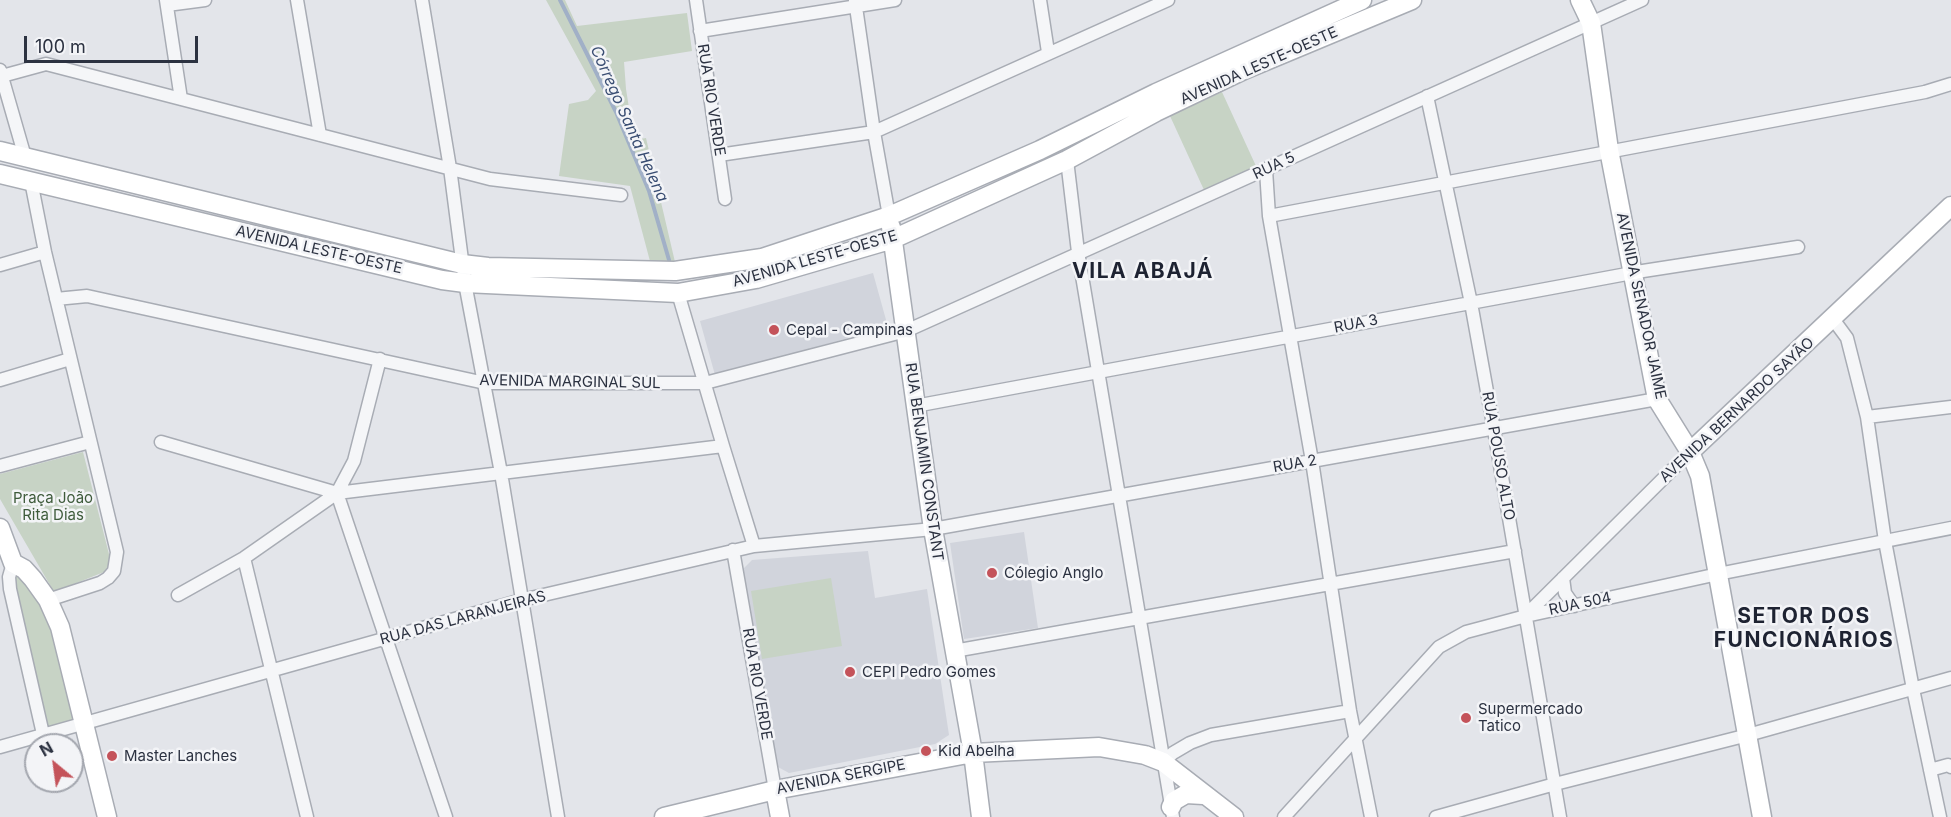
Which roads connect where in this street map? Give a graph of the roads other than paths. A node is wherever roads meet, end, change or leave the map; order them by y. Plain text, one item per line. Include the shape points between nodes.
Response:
1 (205, 0) edge
2 (297, 0) edge
3 (422, 0) edge
4 (696, 0) edge
5 (895, 0) edge
6 (1040, 0) edge
7 (1168, 0) edge
8 (1362, 0) edge
9 (1412, 0) edge
10 (1580, 0) edge
11 (1642, 0) edge
12 (166, 2) edge
13 (855, 3) edge
14 (1591, 23) junction
15 (700, 31) junction
16 (1048, 52) junction
17 (1, 72) edge
18 (1951, 84) edge
19 (1427, 96) junction
20 (181, 99) junction
21 (874, 132) junction
22 (320, 135) junction
23 (1609, 150) junction
24 (0, 151) edge
25 (719, 155) junction
26 (25, 157) junction
27 (1067, 160) junction
28 (450, 168) junction
29 (1266, 170) junction
30 (0, 174) edge
31 (31, 181) junction
32 (1445, 182) junction
33 (621, 195) dead end
34 (726, 199) dead end
35 (1951, 206) edge
36 (889, 216) junction
37 (1269, 216) junction
38 (893, 239) junction
39 (1798, 248) dead end
40 (45, 252) junction
41 (1078, 252) junction
42 (462, 264) junction
43 (0, 265) edge
44 (1633, 273) junction
45 (465, 283) junction
46 (678, 293) junction
47 (56, 299) junction
48 (1471, 303) junction
49 (1833, 319) junction
50 (906, 331) junction
51 (1290, 337) junction
52 (380, 358) junction
53 (70, 359) junction
54 (1098, 372) junction
55 (0, 380) edge
56 (485, 383) junction
57 (705, 383) junction
58 (1657, 399) junction
59 (915, 406) junction
60 (1951, 407) edge
61 (1867, 417) junction
62 (1494, 430) junction
63 (90, 442) junction
64 (160, 442) dead end
65 (723, 446) junction
66 (1690, 452) junction
67 (1311, 461) junction
68 (0, 466) edge
69 (501, 474) junction
70 (338, 493) junction
71 (1119, 496) junction
72 (0, 528) edge
73 (1951, 528) edge
74 (933, 529) junction
75 (1886, 541) junction
76 (754, 546) junction
77 (733, 550) junction
78 (1515, 551) junction
79 (244, 558) junction
80 (7, 565) edge
81 (1718, 574) junction
82 (1563, 578) junction
83 (1331, 585) junction
84 (178, 595) dead end
85 (48, 600) junction
86 (522, 600) junction
87 (1574, 606) junction
88 (1526, 616) junction
89 (1139, 618) junction
90 (386, 638) junction
91 (954, 651) junction
92 (272, 670) junction
93 (1951, 678) edge
94 (1913, 688) junction
95 (1350, 711) junction
96 (83, 723) junction
97 (43, 733) edge
98 (47, 733) edge
99 (1748, 735) junction
100 (1355, 739) junction
101 (24, 740) edge
102 (0, 747) edge
103 (973, 753) junction
104 (1163, 762) junction
105 (1951, 767) edge
106 (1930, 770) junction
107 (1555, 784) junction
108 (775, 790) junction
109 (1203, 795) junction
110 (977, 808) edge
111 (1172, 812) edge
112 (107, 817) edge
113 (307, 817) edge
114 (446, 817) edge
115 (558, 817) edge
116 (664, 817) edge
117 (780, 817) edge
118 (1234, 817) edge
119 (1284, 817) edge
120 (1371, 817) edge
121 (1436, 817) edge
122 (1560, 817) edge
123 (1762, 817) edge
124 (1940, 817) edge

1 - 12 street
2 - 22 street
3 - 28 street
4 - 15 street, RUA RIO VERDE
5 - 13 street
6 - 16 street
7 - 16 street
8 - 36 main road, AVENIDA LESTE-OESTE
9 - 27 main road, AVENIDA LESTE-OESTE via 1244,70
10 - 14 main road, AVENIDA SENADOR JAIME
11 - 14 street, RUA 5
12 - 20 street
13 - 15 street
13 - 21 street, RUA BENJAMIN CONSTANT
14 - 19 street, RUA 5
14 - 23 main road, AVENIDA SENADOR JAIME
15 - 25 street, RUA RIO VERDE
16 - 21 street
17 - 20 street via 46,64
17 - 26 street
18 - 23 street
19 - 29 street, RUA 5
19 - 32 street, RUA POUSO ALTO
20 - 22 street
21 - 25 street
21 - 36 street, RUA BENJAMIN CONSTANT
22 - 28 street
23 - 32 street
23 - 44 main road, AVENIDA SENADOR JAIME
24 - 26 main road, AVENIDA LESTE-OESTE
25 - 34 street, RUA RIO VERDE
26 - 42 main road, AVENIDA LESTE-OESTE
27 - 38 main road, AVENIDA LESTE-OESTE
27 - 41 street
28 - 33 street via 490,179
28 - 42 street
29 - 37 street
29 - 41 street, RUA 5
30 - 31 main road, AVENIDA LESTE-OESTE
31 - 40 street
31 - 45 main road, AVENIDA LESTE-OESTE
32 - 37 street
32 - 48 street, RUA POUSO ALTO
35 - 49 main road, AVENIDA BERNARDO SAYÃO
36 - 38 main road, RUA BENJAMIN CONSTANT
36 - 42 main road, AVENIDA LESTE-OESTE via 762,258 675,271
37 - 51 street
38 - 46 main road, AVENIDA LESTE-OESTE via 756,279
38 - 50 main road, RUA BENJAMIN CONSTANT
39 - 44 street, RUA 3
40 - 43 street
40 - 47 street
41 - 50 street, RUA 5
41 - 54 street
42 - 45 street
44 - 48 street, RUA 3
44 - 58 main road, AVENIDA SENADOR JAIME
45 - 46 main road, AVENIDA LESTE-OESTE
45 - 56 street
46 - 57 street
47 - 52 street, AVENIDA MARGINAL SUL via 87,296
47 - 53 street
48 - 51 street, RUA 3
48 - 62 street, RUA POUSO ALTO
49 - 61 street via 1847,338
49 - 66 main road, AVENIDA BERNARDO SAYÃO
50 - 57 street, AVENIDA MARGINAL SUL
50 - 59 main road, RUA BENJAMIN CONSTANT
51 - 54 street, RUA 3
51 - 67 street
52 - 56 street, AVENIDA MARGINAL SUL
52 - 70 street via 354,461
53 - 55 street
53 - 63 street
54 - 59 street, RUA 3
54 - 71 street
56 - 57 street, AVENIDA MARGINAL SUL
56 - 69 street
57 - 65 street
58 - 62 street, RUA 2
58 - 66 main road, AVENIDA SENADOR JAIME
59 - 74 main road, RUA BENJAMIN CONSTANT
60 - 61 street
61 - 75 street
62 - 67 street, RUA 2
62 - 78 street, RUA POUSO ALTO
63 - 68 street
63 - 85 street via 117,552 114,571 100,584
64 - 70 street
65 - 69 street
65 - 76 street
66 - 81 main road, AVENIDA SENADOR JAIME via 1700,476
66 - 82 street, AVENIDA BERNARDO SAYÃO
67 - 71 street, RUA 2
67 - 83 street
69 - 70 street
69 - 86 street
70 - 79 street
70 - 90 street
71 - 74 street, RUA 2
71 - 89 street
72 - 80 main road
73 - 75 street, RUA 504
74 - 76 street, RUA DAS LARANJEIRAS
74 - 91 main road, RUA BENJAMIN CONSTANT
75 - 81 street, RUA 504
75 - 94 street
76 - 77 street, RUA DAS LARANJEIRAS
77 - 86 street, RUA DAS LARANJEIRAS
77 - 108 street, RUA RIO VERDE
78 - 83 street
78 - 88 street, RUA POUSO ALTO
79 - 84 street
79 - 92 street
80 - 85 main road via 24,569
80 - 97 street
81 - 87 street, RUA 504
81 - 99 main road, AVENIDA SENADOR JAIME
82 - 87 street via 1565,593
82 - 88 street, AVENIDA BERNARDO SAYÃO
83 - 89 street
83 - 95 street
85 - 96 main road via 60,627
86 - 90 street, RUA DAS LARANJEIRAS
86 - 115 street
87 - 88 street, RUA 504
88 - 100 street, RUA 504 via 1466,632 1439,647
88 - 107 street, RUA POUSO ALTO
89 - 91 street
89 - 104 street
90 - 92 street, RUA DAS LARANJEIRAS
90 - 114 street
91 - 103 main road, RUA BENJAMIN CONSTANT
92 - 96 street, RUA DAS LARANJEIRAS
92 - 113 street
93 - 94 street
94 - 99 street
94 - 106 street
95 - 100 street
95 - 104 street via 1211,735 1190,743
96 - 98 street, RUA DAS LARANJEIRAS
96 - 112 main road
99 - 107 street
99 - 123 main road, AVENIDA SENADOR JAIME
100 - 119 street, RUA 504
100 - 120 street
101 - 102 street, RUA DAS LARANJEIRAS
103 - 104 main road, AVENIDA SERGIPE via 1099,747
103 - 108 main road, AVENIDA SERGIPE
103 - 110 main road, RUA BENJAMIN CONSTANT
104 - 109 main road
104 - 111 street
105 - 106 street
106 - 124 street
107 - 121 street
107 - 122 street, RUA POUSO ALTO
108 - 116 main road, AVENIDA SERGIPE
108 - 117 main road, RUA RIO VERDE
109 - 111 main road via 1186,794 1174,801
109 - 118 main road

